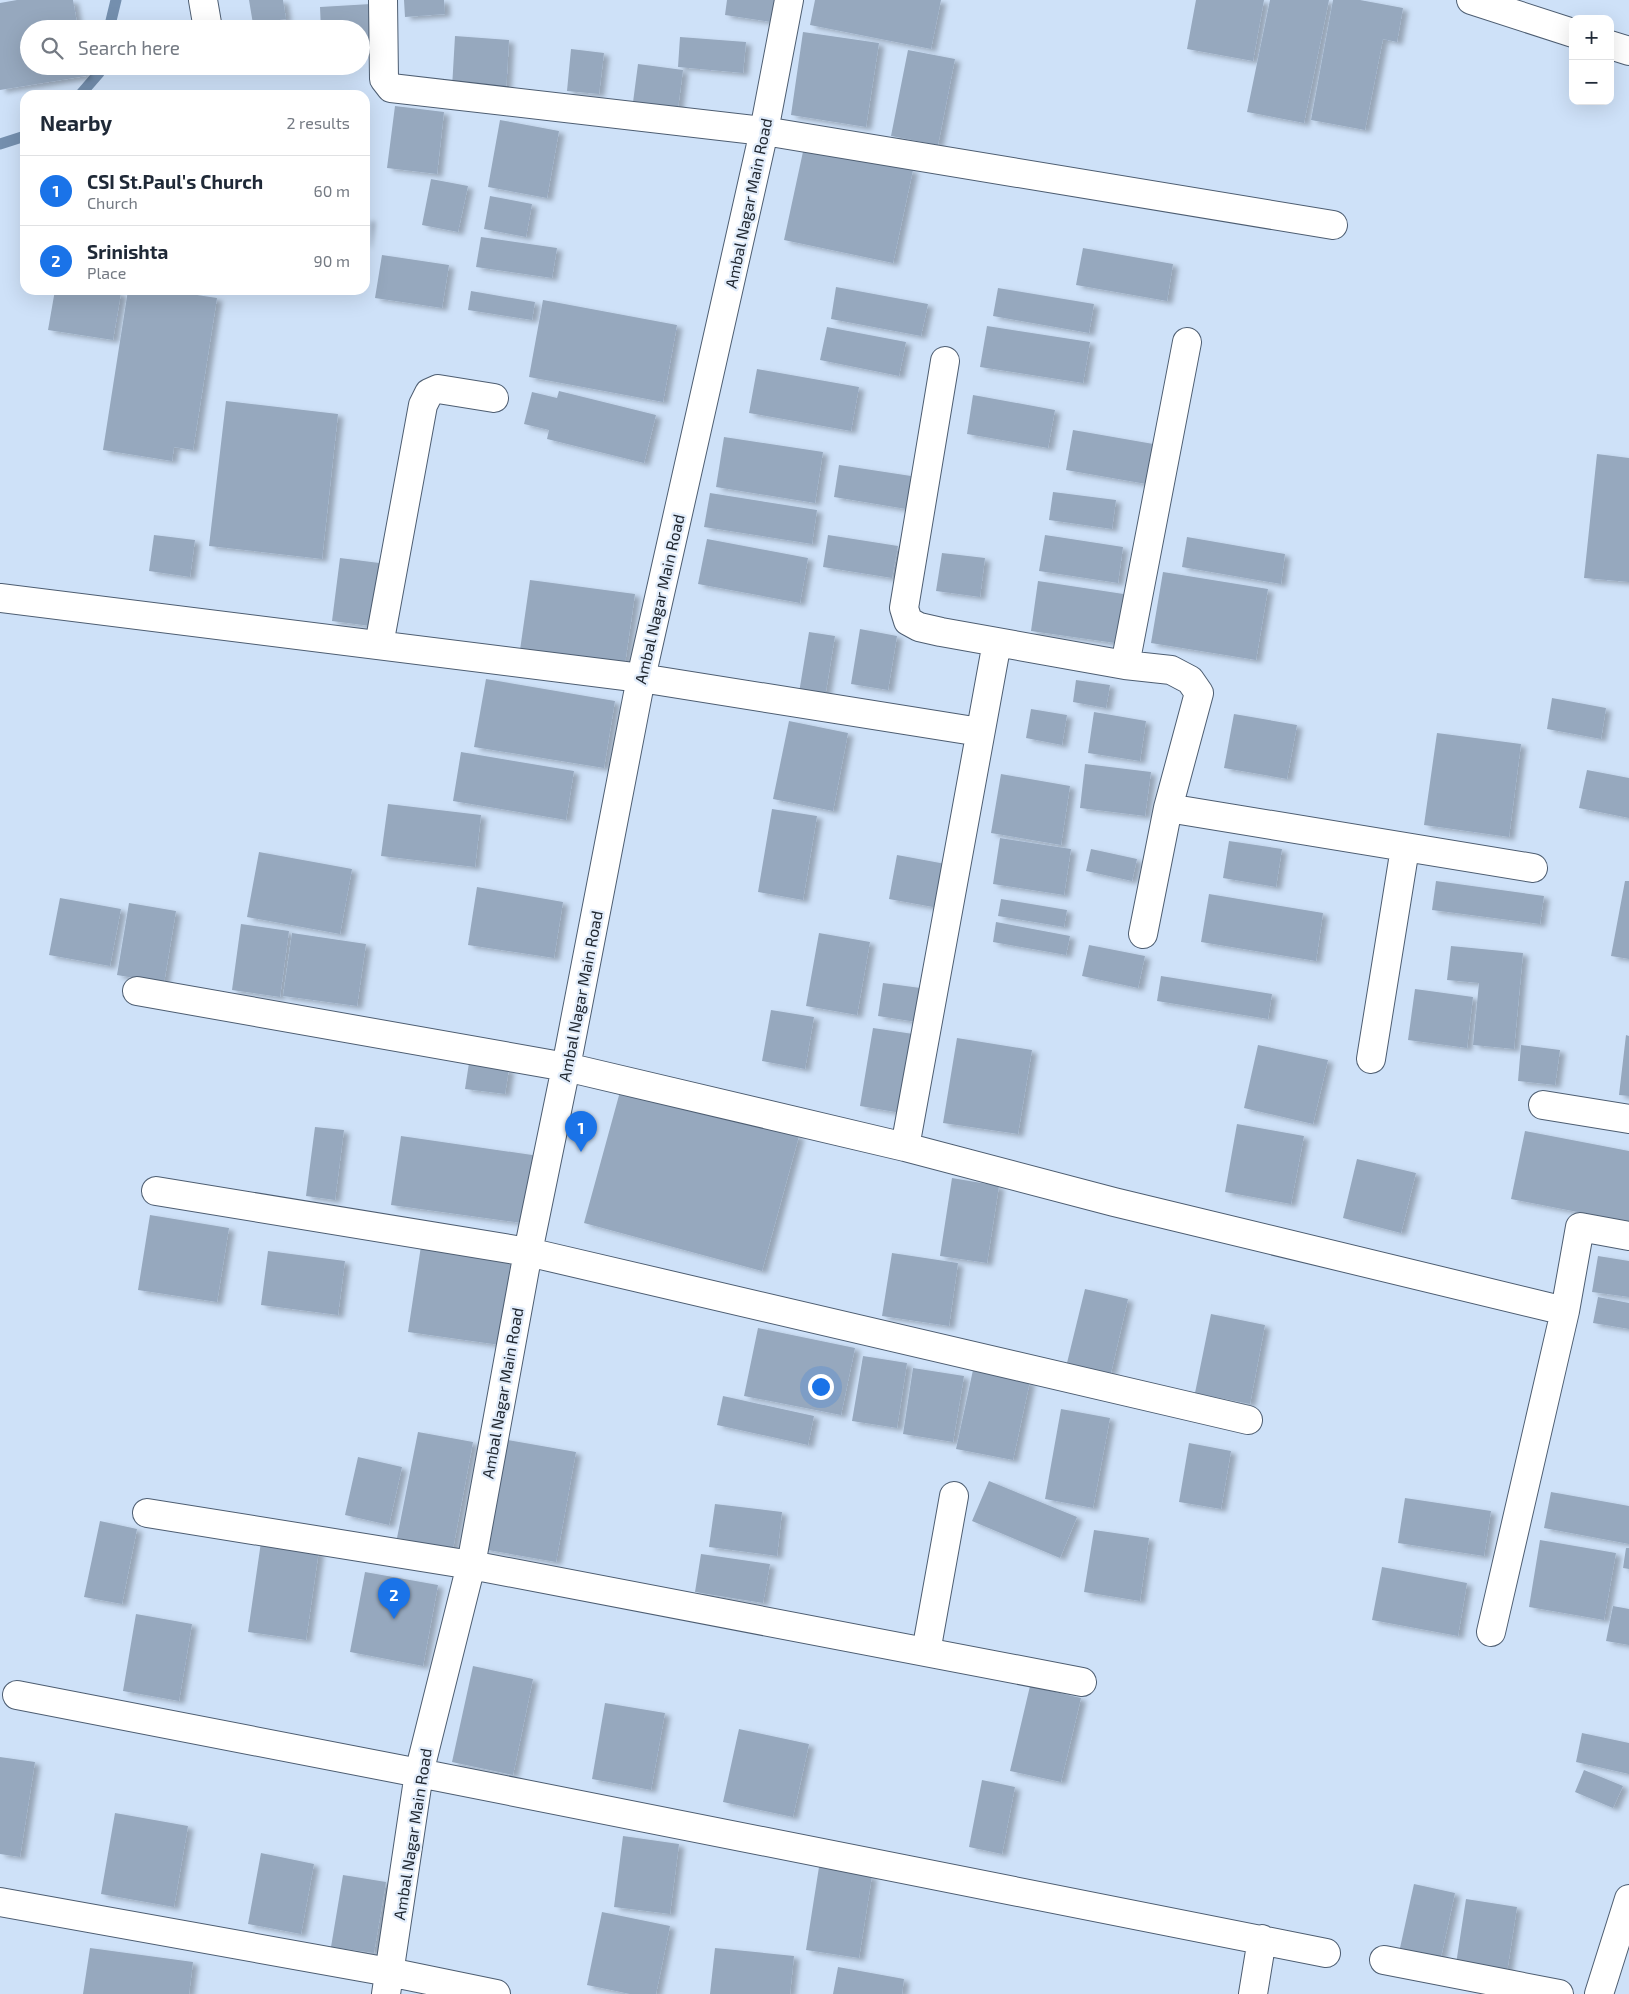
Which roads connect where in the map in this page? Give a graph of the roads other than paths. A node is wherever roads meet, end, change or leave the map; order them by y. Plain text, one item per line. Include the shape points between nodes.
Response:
1 (203, 0) edge
2 (383, 0) edge
3 (789, 0) edge
4 (1471, 0) edge
5 (206, 20) edge
6 (1569, 32) edge
7 (1614, 46) edge
8 (1629, 51) edge
9 (764, 132) junction
10 (1333, 225) dead end
11 (1186, 342) dead end
12 (945, 361) dead end
13 (494, 398) dead end
14 (0, 598) edge
15 (997, 642) junction
16 (378, 645) junction
17 (1125, 665) junction
18 (641, 678) junction
19 (980, 732) junction
20 (1168, 808) junction
21 (1405, 848) junction
22 (1533, 868) dead end
23 (1143, 934) dead end
24 (136, 990) dead end
25 (1371, 1059) dead end
26 (566, 1067) junction
27 (1543, 1105) dead end
28 (1629, 1119) edge
29 (905, 1147) junction
30 (156, 1191) dead end
31 (1629, 1236) edge
32 (528, 1252) junction
33 (1565, 1311) junction
34 (1248, 1420) dead end
35 (954, 1496) dead end
36 (147, 1513) dead end
37 (471, 1565) junction
38 (1490, 1632) dead end
39 (926, 1652) junction
40 (1082, 1682) dead end
41 (16, 1695) dead end
42 (419, 1773) junction
43 (1629, 1899) edge
44 (0, 1902) edge
45 (1262, 1939) junction
46 (1326, 1953) dead end
47 (1384, 1960) dead end
48 (387, 1983) edge
49 (1446, 1984) edge
50 (496, 1994) edge
51 (1253, 1994) edge
52 (1559, 1994) edge
53 (1599, 1994) edge

1 - 5 street
2 - 9 street via 384,79 391,88
3 - 9 street, Ambal Nagar Main Road
4 - 6 street
7 - 8 street
9 - 10 street
9 - 18 street, Ambal Nagar Main Road
11 - 17 street
12 - 15 street via 904,608 908,621 919,627
13 - 16 street via 438,389 429,393 423,405
14 - 16 street
15 - 17 street
15 - 19 street
16 - 18 street
17 - 20 street via 1171,670 1190,680 1199,693
18 - 19 street
18 - 26 street, Ambal Nagar Main Road
19 - 29 street
20 - 21 street
20 - 23 street
21 - 22 street
21 - 25 street
24 - 26 street
26 - 29 street
26 - 32 street, Ambal Nagar Main Road
27 - 28 street
29 - 33 street via 1123,1204
30 - 32 street
31 - 33 street via 1580,1226
32 - 34 street
32 - 37 street, Ambal Nagar Main Road
33 - 38 street
35 - 39 street
36 - 37 street
37 - 39 street
37 - 42 street, Ambal Nagar Main Road
39 - 40 street
41 - 42 street
42 - 45 street
42 - 48 street, Ambal Nagar Main Road
43 - 53 street
44 - 48 street
45 - 46 street
45 - 51 street
47 - 49 street
48 - 50 street
49 - 52 street

